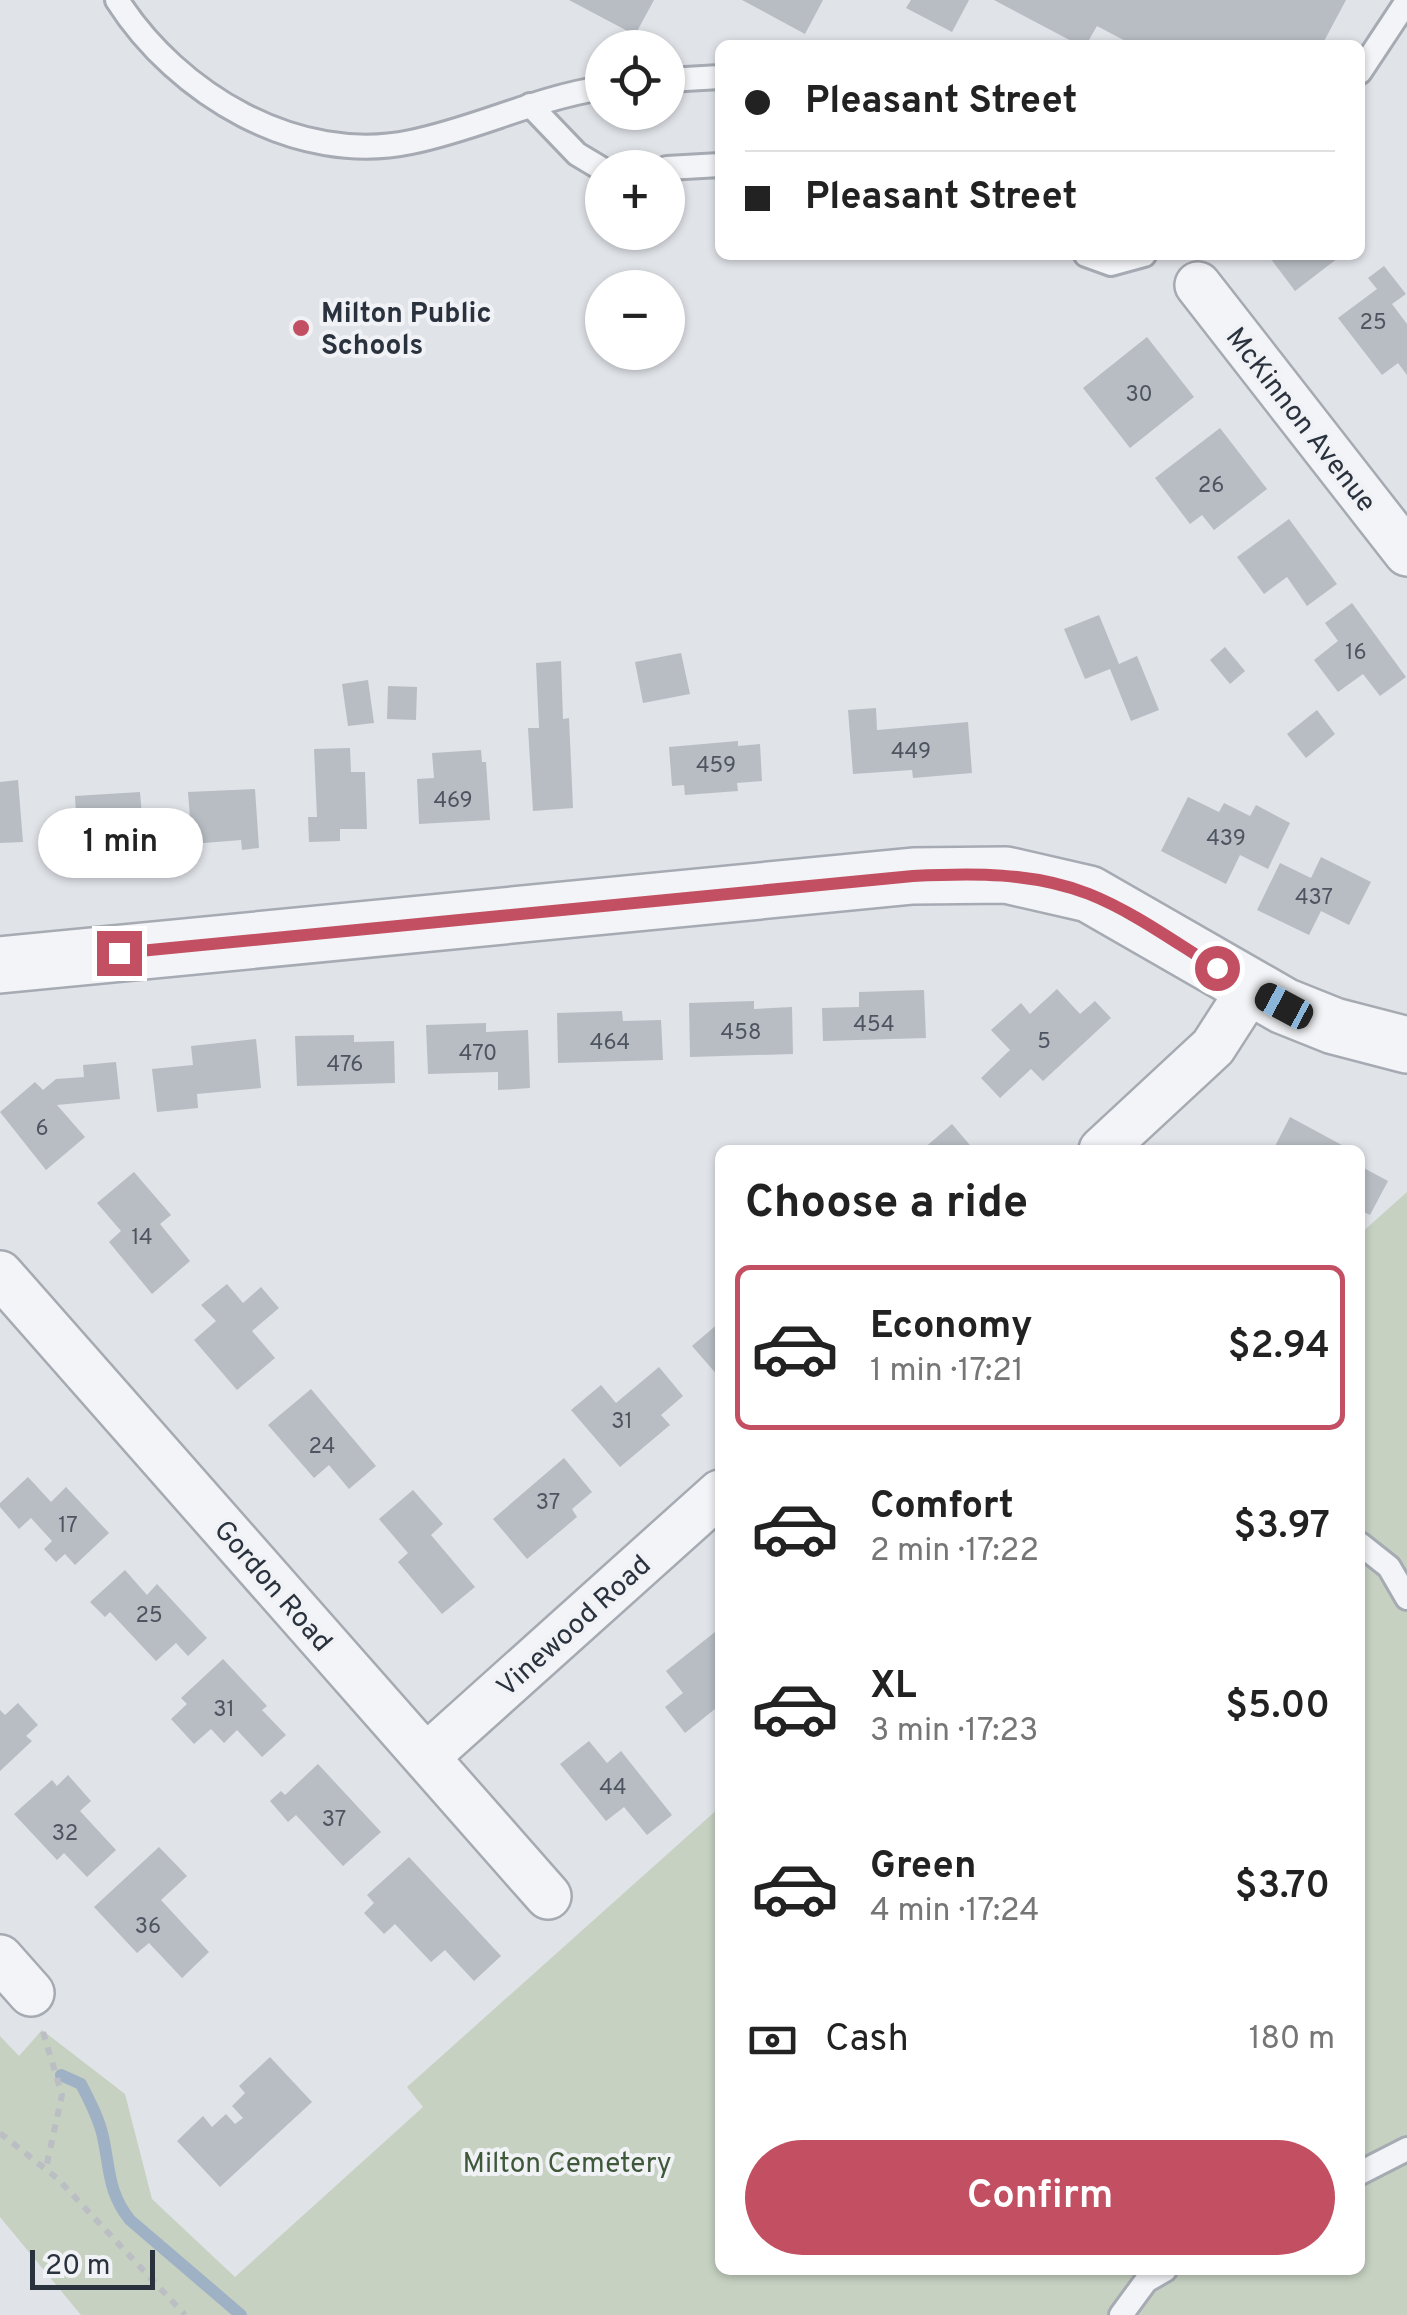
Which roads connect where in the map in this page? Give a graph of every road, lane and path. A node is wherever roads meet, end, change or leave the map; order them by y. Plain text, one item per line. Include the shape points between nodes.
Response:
1 (117, 0) edge
2 (1407, 1) edge
3 (1365, 64) edge
4 (715, 77) edge
5 (685, 79) edge
6 (585, 92) edge
7 (530, 104) junction
8 (585, 159) edge
9 (715, 166) edge
10 (685, 167) edge
11 (1100, 260) edge
12 (1126, 260) edge
13 (1198, 285) dead end
14 (1407, 553) edge
15 (0, 965) edge
16 (1251, 988) junction
17 (1407, 1045) edge
18 (1107, 1145) edge
19 (0, 1274) edge
20 (715, 1497) edge
21 (1365, 1548) edge
22 (1407, 1598) edge
23 (426, 1757) junction
24 (548, 1896) dead end
25 (0, 1958) edge
26 (32, 1992) joint
27 (0, 2133) edge
28 (1407, 2150) edge
29 (46, 2168) junction
30 (1365, 2171) edge
31 (1152, 2275) edge
32 (185, 2315) edge
33 (1121, 2315) edge

1 - 7 lane via 150,46 196,86 305,139 353,147 406,143
2 - 3 lane
4 - 5 lane
6 - 7 lane
7 - 8 lane
9 - 10 lane
11 - 12 lane
13 - 14 street, McKinnon Avenue
15 - 16 street via 974,874 1089,894
16 - 17 street via 1334,1026
16 - 18 street via 1214,1047
19 - 23 street, Gordon Road
20 - 23 street, Vinewood Road
21 - 22 lane via 1389,1568
23 - 24 street, Gordon Road
25 - 26 street
26 - 29 path via 62,2096
27 - 29 path
28 - 30 lane
29 - 32 path
31 - 33 lane

